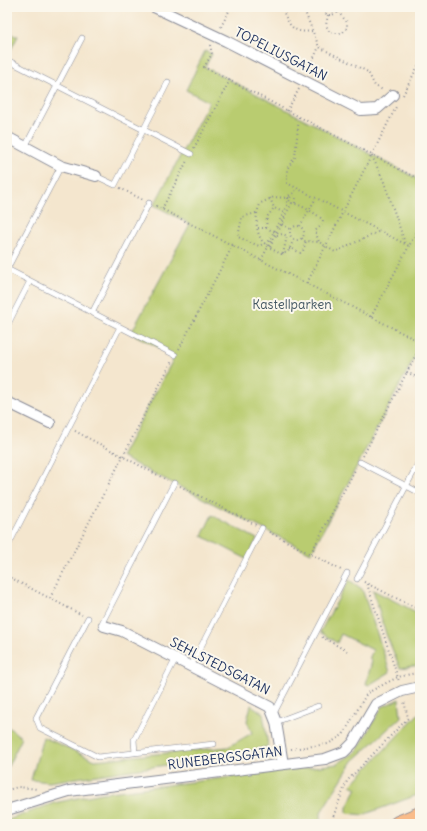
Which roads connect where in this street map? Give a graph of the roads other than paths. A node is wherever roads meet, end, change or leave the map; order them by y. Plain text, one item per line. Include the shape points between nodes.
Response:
1 (154, 7) edge
2 (82, 38) dead end
3 (7, 60) edge
4 (168, 82) dead end
5 (57, 86) junction
6 (393, 95) road end
7 (143, 130) junction
8 (7, 137) edge
9 (25, 147) junction
10 (191, 154) road end
11 (61, 166) junction
12 (96, 176) joint
13 (149, 203) road end
14 (7, 269) edge
15 (30, 281) junction
16 (92, 312) junction
17 (7, 326) edge
18 (120, 327) junction
19 (175, 356) road end
20 (7, 402) edge
21 (50, 423) dead end
22 (420, 460) edge
23 (360, 462) dead end
24 (174, 484) road end
25 (406, 486) junction
26 (420, 493) edge
27 (262, 528) road end
28 (7, 548) edge
29 (347, 573) road end
30 (358, 579) road end
31 (88, 618) road end
32 (102, 626) joint
33 (176, 658) junction
34 (191, 666) junction
35 (420, 687) edge
36 (318, 706) dead end
37 (275, 718) junction
38 (214, 744) dead end
39 (135, 753) junction
40 (283, 764) junction
41 (8, 806) edge
42 (420, 815) edge
43 (398, 824) edge

1 - 6 street, TOPELIUSGATAN via 361,110 377,109
2 - 5 lane
3 - 5 lane
4 - 7 lane
5 - 7 lane
5 - 9 lane
7 - 10 lane
7 - 12 lane via 115,185
8 - 9 street
9 - 11 street
11 - 12 street
11 - 14 lane
13 - 16 lane
14 - 15 lane
15 - 16 lane
15 - 17 lane
16 - 18 lane
18 - 19 lane
18 - 28 lane
20 - 21 street
22 - 25 lane
23 - 25 lane
24 - 32 lane
25 - 26 lane
25 - 30 lane
27 - 34 lane
29 - 37 lane
31 - 39 lane via 36,718 40,728 98,757
32 - 33 street, SEHLSTEDSGATAN via 122,631
33 - 34 street, SEHLSTEDSGATAN
33 - 39 lane via 134,740
34 - 37 street, SEHLSTEDSGATAN via 270,707
35 - 40 street, RUNEBERGSGATAN via 376,704 353,743 344,752 325,759
36 - 37 lane
37 - 40 street
38 - 39 lane
40 - 41 street, RUNEBERGSGATAN via 69,791
42 - 43 main road

